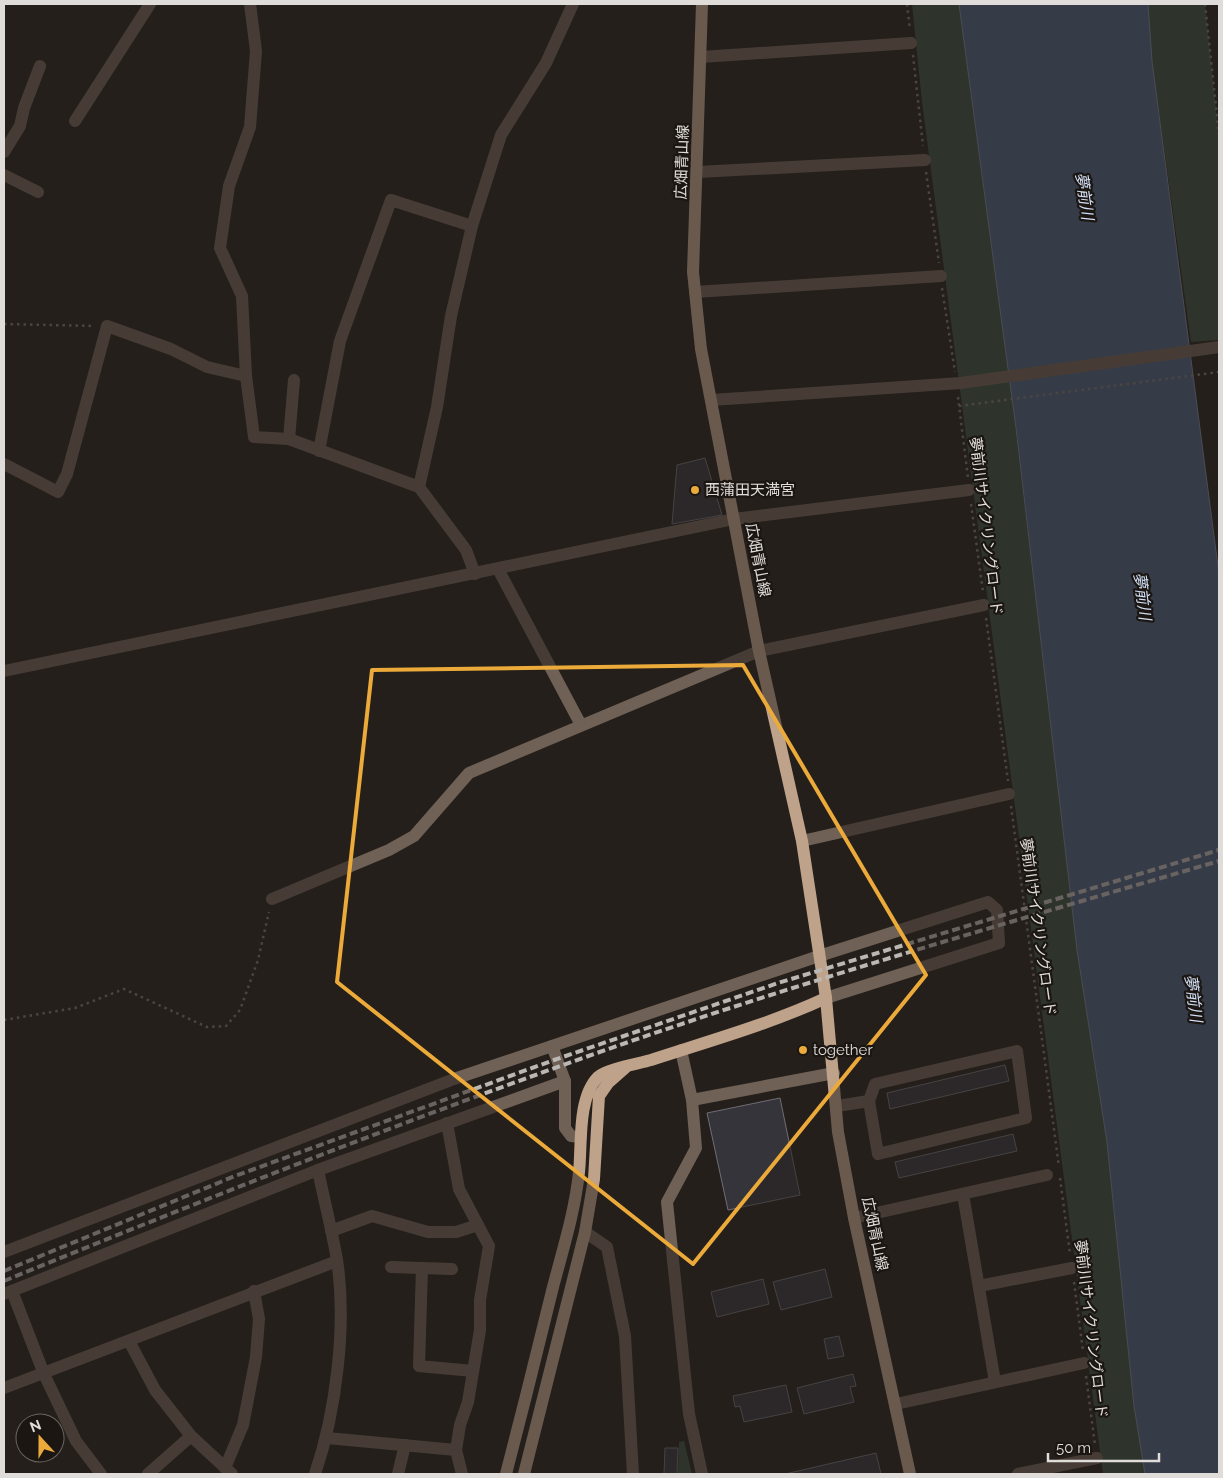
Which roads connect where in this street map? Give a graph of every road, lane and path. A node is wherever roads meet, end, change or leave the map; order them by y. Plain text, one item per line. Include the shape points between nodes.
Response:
1 (150, 4) edge
2 (250, 4) edge
3 (573, 4) edge
4 (702, 4) edge
5 (907, 4) edge
6 (1205, 4) edge
7 (911, 43) junction
8 (701, 58) junction
9 (40, 66) dead end
10 (75, 121) dead end
11 (1219, 134) edge
12 (4, 152) edge
13 (924, 160) junction
14 (698, 172) junction
15 (4, 175) edge
16 (38, 192) dead end
17 (472, 226) junction
18 (941, 276) junction
19 (695, 292) junction
20 (4, 324) edge
21 (107, 326) junction
22 (1219, 347) edge
23 (1219, 372) edge
24 (246, 376) junction
25 (294, 380) dead end
26 (959, 383) junction
27 (710, 400) junction
28 (959, 406) junction
29 (289, 439) junction
30 (319, 451) junction
31 (4, 464) edge
32 (419, 487) junction
33 (969, 490) junction
34 (734, 519) junction
35 (498, 569) junction
36 (475, 574) junction
37 (984, 605) junction
38 (759, 651) junction
39 (4, 671) edge
40 (581, 725) junction
41 (1009, 794) junction
42 (802, 841) junction
43 (272, 899) joint
44 (819, 956) junction
45 (826, 998) junction
46 (4, 1020) edge
47 (552, 1046) junction
48 (681, 1050) junction
49 (626, 1068) junction
50 (834, 1073) junction
51 (565, 1081) junction
52 (692, 1100) junction
53 (869, 1101) junction
54 (837, 1106) junction
55 (446, 1123) junction
56 (581, 1137) junction
57 (318, 1170) junction
58 (1047, 1175) dead end
59 (963, 1194) junction
60 (854, 1218) junction
61 (478, 1225) junction
62 (331, 1231) junction
63 (585, 1232) junction
64 (4, 1252) edge
65 (337, 1261) junction
66 (391, 1267) dead end
67 (422, 1268) junction
68 (1072, 1268) junction
69 (452, 1269) dead end
70 (979, 1286) junction
71 (254, 1291) junction
72 (8, 1293) edge
73 (129, 1341) junction
74 (1084, 1363) junction
75 (473, 1371) junction
76 (44, 1374) junction
77 (995, 1382) junction
78 (4, 1388) edge
79 (896, 1404) junction
80 (191, 1436) junction
81 (327, 1438) junction
82 (405, 1445) junction
83 (456, 1450) junction
84 (1097, 1458) joint
85 (228, 1471) edge
86 (101, 1474) edge
87 (148, 1474) edge
88 (315, 1474) edge
89 (398, 1474) edge
90 (462, 1474) edge
91 (506, 1474) edge
92 (524, 1474) edge
93 (633, 1474) edge
94 (702, 1474) edge
95 (910, 1474) edge
96 (1018, 1474) edge

1 - 10 street
2 - 24 street via 256,51 250,127 229,186 220,248 242,296
3 - 17 street via 546,63 502,135
4 - 8 main road, 広畑青山線
5 - 7 path, 夢前川サイクリングロード
6 - 11 path
7 - 8 street
7 - 13 path, 夢前川サイクリングロード
8 - 14 main road, 広畑青山線
9 - 12 street via 20,126
13 - 14 street
13 - 18 path, 夢前川サイクリングロード
14 - 19 main road, 広畑青山線
15 - 16 street
17 - 30 street via 391,200 340,341
17 - 32 street via 451,316 437,407
18 - 19 street
18 - 26 path, 夢前川サイクリングロード
19 - 27 main road, 広畑青山線
20 - 21 path
21 - 24 street via 207,367
21 - 31 street via 67,474 58,492
22 - 26 street
23 - 28 path
24 - 29 street via 254,437
25 - 29 street
26 - 27 street
26 - 28 path, 夢前川サイクリングロード
27 - 34 main road, 広畑青山線
28 - 33 path, 夢前川サイクリングロード
29 - 30 street
30 - 32 street
32 - 36 street via 466,550
33 - 34 street
33 - 37 path, 夢前川サイクリングロード
34 - 35 street
34 - 38 main road, 広畑青山線
35 - 36 street
35 - 40 street
36 - 39 street
37 - 38 street
37 - 41 path, 夢前川サイクリングロード
38 - 40 street
38 - 42 main road, 広畑青山線
40 - 43 street via 469,773 414,836
41 - 42 street
41 - 68 path, 夢前川サイクリングロード
42 - 44 main road, 広畑青山線
43 - 46 path via 258,960 240,1010 226,1026 206,1027 124,988 76,1008
44 - 45 main road, 広畑青山線
44 - 45 street via 988,902 997,910 999,943
44 - 47 street
45 - 48 main road via 804,1009
45 - 50 main road, 広畑青山線
47 - 51 street
47 - 64 street via 435,1086
48 - 49 main road
48 - 52 street
49 - 56 main road via 613,1068 598,1077 589,1092
49 - 63 main road via 608,1083 600,1096 594,1179
50 - 52 street
50 - 54 main road, 広畑青山線
51 - 55 street
51 - 56 street via 565,1128 571,1136
52 - 94 street via 696,1148 667,1202 689,1414
53 - 53 street via 875,1084 1017,1051 1026,1118 878,1154
53 - 54 street
54 - 60 main road, 広畑青山線 via 838,1132
55 - 57 street
55 - 61 street via 459,1189
56 - 91 main road via 579,1173 568,1231
57 - 62 street
57 - 72 street
58 - 59 street
59 - 60 street
59 - 70 street
60 - 79 main road, 広畑青山線
61 - 62 street via 456,1232 428,1232 372,1216
61 - 75 street via 489,1246
62 - 65 street
63 - 92 main road
63 - 93 street via 607,1247 625,1336
65 - 71 street
65 - 81 street via 341,1340
66 - 67 street
67 - 69 street
67 - 75 street via 419,1366
68 - 70 street
68 - 74 path, 夢前川サイクリングロード
70 - 77 street
71 - 73 street
71 - 85 street via 259,1319 256,1357 244,1425
72 - 76 street
73 - 76 street
73 - 80 street via 155,1390
74 - 77 street
74 - 84 path, 夢前川サイクリングロード
75 - 83 street
76 - 78 street
76 - 86 street via 76,1441
77 - 79 street
79 - 95 main road, 広畑青山線
80 - 85 street
80 - 87 street
81 - 82 street
81 - 88 street
82 - 83 street
82 - 89 street
83 - 90 street
84 - 96 street

